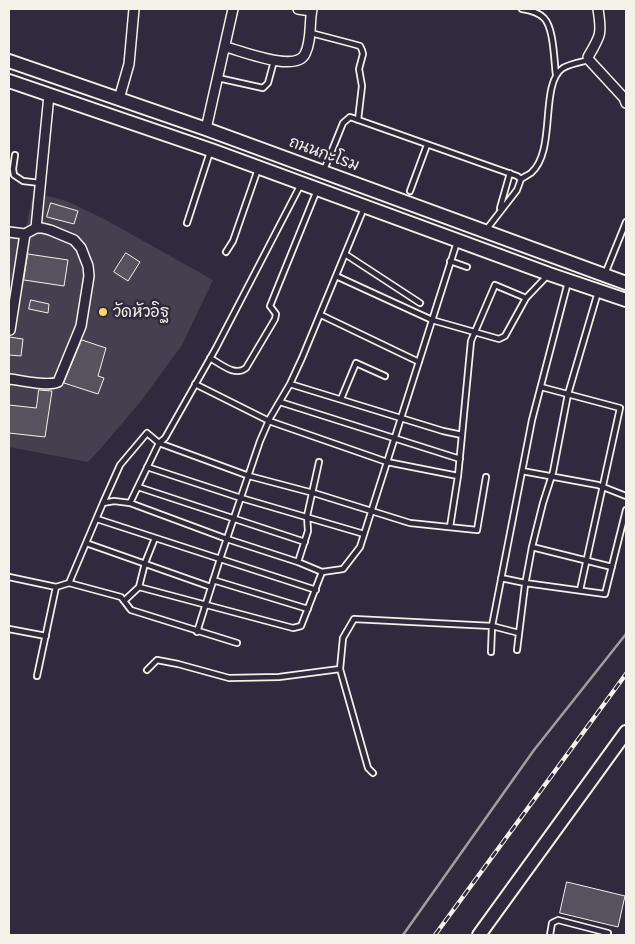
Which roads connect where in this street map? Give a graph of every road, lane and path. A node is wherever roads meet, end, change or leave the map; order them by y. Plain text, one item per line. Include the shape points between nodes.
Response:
1 (134, 9) edge
2 (233, 9) edge
3 (298, 9) edge
4 (522, 9) edge
5 (598, 9) edge
6 (312, 10) edge
7 (311, 33) junction
8 (226, 47) junction
9 (275, 60) junction
10 (589, 60) junction
11 (9, 61) edge
12 (556, 76) junction
13 (218, 78) junction
14 (9, 81) edge
15 (50, 95) junction
16 (120, 99) junction
17 (626, 103) edge
18 (358, 120) junction
19 (206, 129) junction
20 (427, 145) junction
21 (211, 150) junction
22 (15, 155) dead end
23 (259, 168) junction
24 (324, 172) junction
25 (510, 173) junction
26 (521, 179) junction
27 (40, 183) junction
28 (302, 183) junction
29 (318, 189) junction
30 (410, 191) dead end
31 (365, 207) junction
32 (500, 209) junction
33 (626, 222) edge
34 (186, 223) dead end
35 (36, 228) junction
36 (484, 231) junction
37 (9, 232) edge
38 (25, 234) junction
39 (457, 241) junction
40 (226, 252) dead end
41 (345, 254) junction
42 (450, 261) junction
43 (467, 267) dead end
44 (549, 274) junction
45 (604, 275) junction
46 (336, 276) junction
47 (569, 281) junction
48 (626, 283) edge
49 (598, 291) junction
50 (526, 298) junction
51 (626, 300) edge
52 (420, 303) dead end
53 (321, 315) junction
54 (432, 320) junction
55 (10, 330) dead end
56 (474, 332) junction
57 (210, 358) junction
58 (419, 362) junction
59 (385, 376) dead end
60 (9, 378) edge
61 (195, 384) junction
62 (290, 384) junction
63 (541, 387) junction
64 (568, 394) junction
65 (341, 399) junction
66 (280, 402) junction
67 (401, 418) junction
68 (269, 421) junction
69 (462, 435) junction
70 (394, 439) junction
71 (158, 443) junction
72 (460, 459) junction
73 (319, 462) dead end
74 (387, 462) junction
75 (147, 467) junction
76 (522, 471) junction
77 (552, 475) junction
78 (249, 476) junction
79 (458, 476) junction
80 (486, 477) dead end
81 (138, 487) junction
82 (602, 487) junction
83 (312, 493) junction
84 (626, 496) edge
85 (242, 498) junction
86 (104, 503) junction
87 (130, 503) junction
88 (626, 510) edge
89 (372, 512) junction
90 (308, 518) junction
91 (97, 519) junction
92 (234, 520) junction
93 (450, 527) junction
94 (364, 534) junction
95 (155, 538) junction
96 (227, 539) junction
97 (305, 542) junction
98 (86, 543) junction
99 (532, 547) junction
100 (220, 559) junction
101 (586, 560) junction
102 (298, 562) junction
103 (145, 563) junction
104 (612, 567) junction
105 (322, 572) junction
106 (9, 577) edge
107 (501, 578) junction
108 (213, 580) junction
109 (69, 583) junction
110 (525, 583) junction
111 (56, 587) junction
112 (139, 587) junction
113 (211, 587) junction
114 (316, 590) junction
115 (580, 590) junction
116 (124, 601) junction
117 (206, 604) junction
118 (308, 609) junction
119 (492, 626) junction
120 (9, 628) edge
121 (197, 632) junction
122 (519, 633) junction
123 (46, 636) junction
124 (237, 643) dead end
125 (517, 650) dead end
126 (491, 652) dead end
127 (340, 669) junction
128 (147, 670) dead end
129 (37, 676) dead end
130 (626, 732) edge
131 (373, 773) dead end
132 (608, 933) dead end
133 (479, 935) edge
134 (550, 935) edge

1 - 16 street via 129,64
2 - 8 street
3 - 6 street
4 - 12 lane via 543,18 547,24
5 - 10 street via 600,36
6 - 7 street
7 - 9 street via 300,61
7 - 18 lane via 360,46 362,86
8 - 9 street
8 - 13 street
9 - 13 lane via 268,83 263,88
10 - 12 lane via 563,68
10 - 17 street
11 - 16 main road, ถนนกะโรม
12 - 26 lane via 552,83 541,156 531,173
13 - 19 street
14 - 15 main road
15 - 21 main road
15 - 27 street
16 - 19 main road, ถนนกะโรม
18 - 20 lane
18 - 24 lane via 350,117 343,122
19 - 24 main road, ถนนกะโรม
20 - 25 lane
20 - 30 lane
21 - 23 main road
21 - 34 lane
22 - 27 lane via 14,175 22,181
23 - 28 main road
23 - 40 lane
24 - 29 main road
24 - 36 main road, ถนนกะโรม
25 - 26 lane
25 - 32 lane
26 - 32 lane via 517,190
27 - 35 street
28 - 29 main road
28 - 57 lane
29 - 31 main road
29 - 57 lane via 270,306 276,314 275,319 246,368 234,371
31 - 39 main road
31 - 41 lane
32 - 36 lane
33 - 45 lane
35 - 38 street
35 - 60 street via 74,240 81,248 89,276 81,326 58,382
36 - 45 main road, ถนนกะโรม
37 - 38 street
38 - 55 street
39 - 42 lane
39 - 44 main road
41 - 46 lane
41 - 52 lane
42 - 43 lane
42 - 54 lane
44 - 47 main road
44 - 50 lane
45 - 48 main road, ถนนกะโรม
45 - 49 main road
46 - 53 lane
46 - 54 lane
47 - 49 main road
47 - 63 lane
49 - 51 main road
49 - 64 lane
50 - 56 lane via 505,336 499,339
50 - 56 lane via 495,285
53 - 58 lane
53 - 62 lane
54 - 56 lane
54 - 58 lane
56 - 69 lane
57 - 61 lane
58 - 67 lane
59 - 65 lane via 356,363
61 - 68 lane
61 - 71 lane via 165,438
62 - 65 lane
62 - 66 lane
63 - 64 lane
63 - 76 lane
64 - 77 lane
64 - 82 lane via 620,408
65 - 67 lane
66 - 68 lane
66 - 70 lane
67 - 69 lane
67 - 70 lane
68 - 74 lane
68 - 78 lane
69 - 72 lane
70 - 72 lane
70 - 74 lane
71 - 75 lane
71 - 78 lane
71 - 86 lane via 148,433 120,465
72 - 79 lane
73 - 83 lane
74 - 79 lane
74 - 89 lane
75 - 81 lane
75 - 85 lane
76 - 77 lane
76 - 107 lane
77 - 82 lane
77 - 99 lane
78 - 83 lane
78 - 85 lane
79 - 93 lane
80 - 93 lane via 477,530
81 - 87 lane
81 - 92 lane
82 - 84 lane
82 - 101 lane
83 - 89 lane
83 - 90 lane
85 - 90 lane
85 - 92 lane
86 - 87 lane
86 - 91 lane
87 - 96 lane
88 - 104 lane
89 - 93 lane via 410,523
89 - 94 lane
90 - 94 lane
90 - 97 lane
91 - 95 lane
91 - 98 lane
92 - 96 lane
92 - 97 lane
94 - 105 lane via 360,547 343,569
95 - 100 lane
95 - 103 lane
96 - 100 lane
96 - 102 lane
97 - 102 lane
98 - 103 lane
98 - 109 lane
99 - 101 lane
99 - 110 lane
100 - 108 lane
100 - 114 lane
101 - 104 lane
101 - 115 lane
102 - 105 lane
103 - 112 lane
103 - 113 lane
104 - 115 lane via 605,594
105 - 114 lane
106 - 111 lane
107 - 110 lane
107 - 119 lane
108 - 113 lane
108 - 118 lane
109 - 111 lane
109 - 116 lane via 121,597
110 - 115 lane
110 - 122 lane
111 - 123 lane
112 - 116 lane
112 - 117 lane
113 - 117 lane
114 - 118 lane
116 - 121 lane via 132,610
117 - 118 lane via 293,628 301,626
117 - 121 lane
119 - 122 lane
119 - 126 lane
119 - 127 lane via 354,619 343,638
120 - 123 lane
121 - 124 lane
122 - 125 lane
123 - 129 lane
127 - 128 lane via 279,677 229,678 157,660
127 - 131 lane via 368,768
130 - 133 main road
132 - 134 lane via 558,920 552,923

